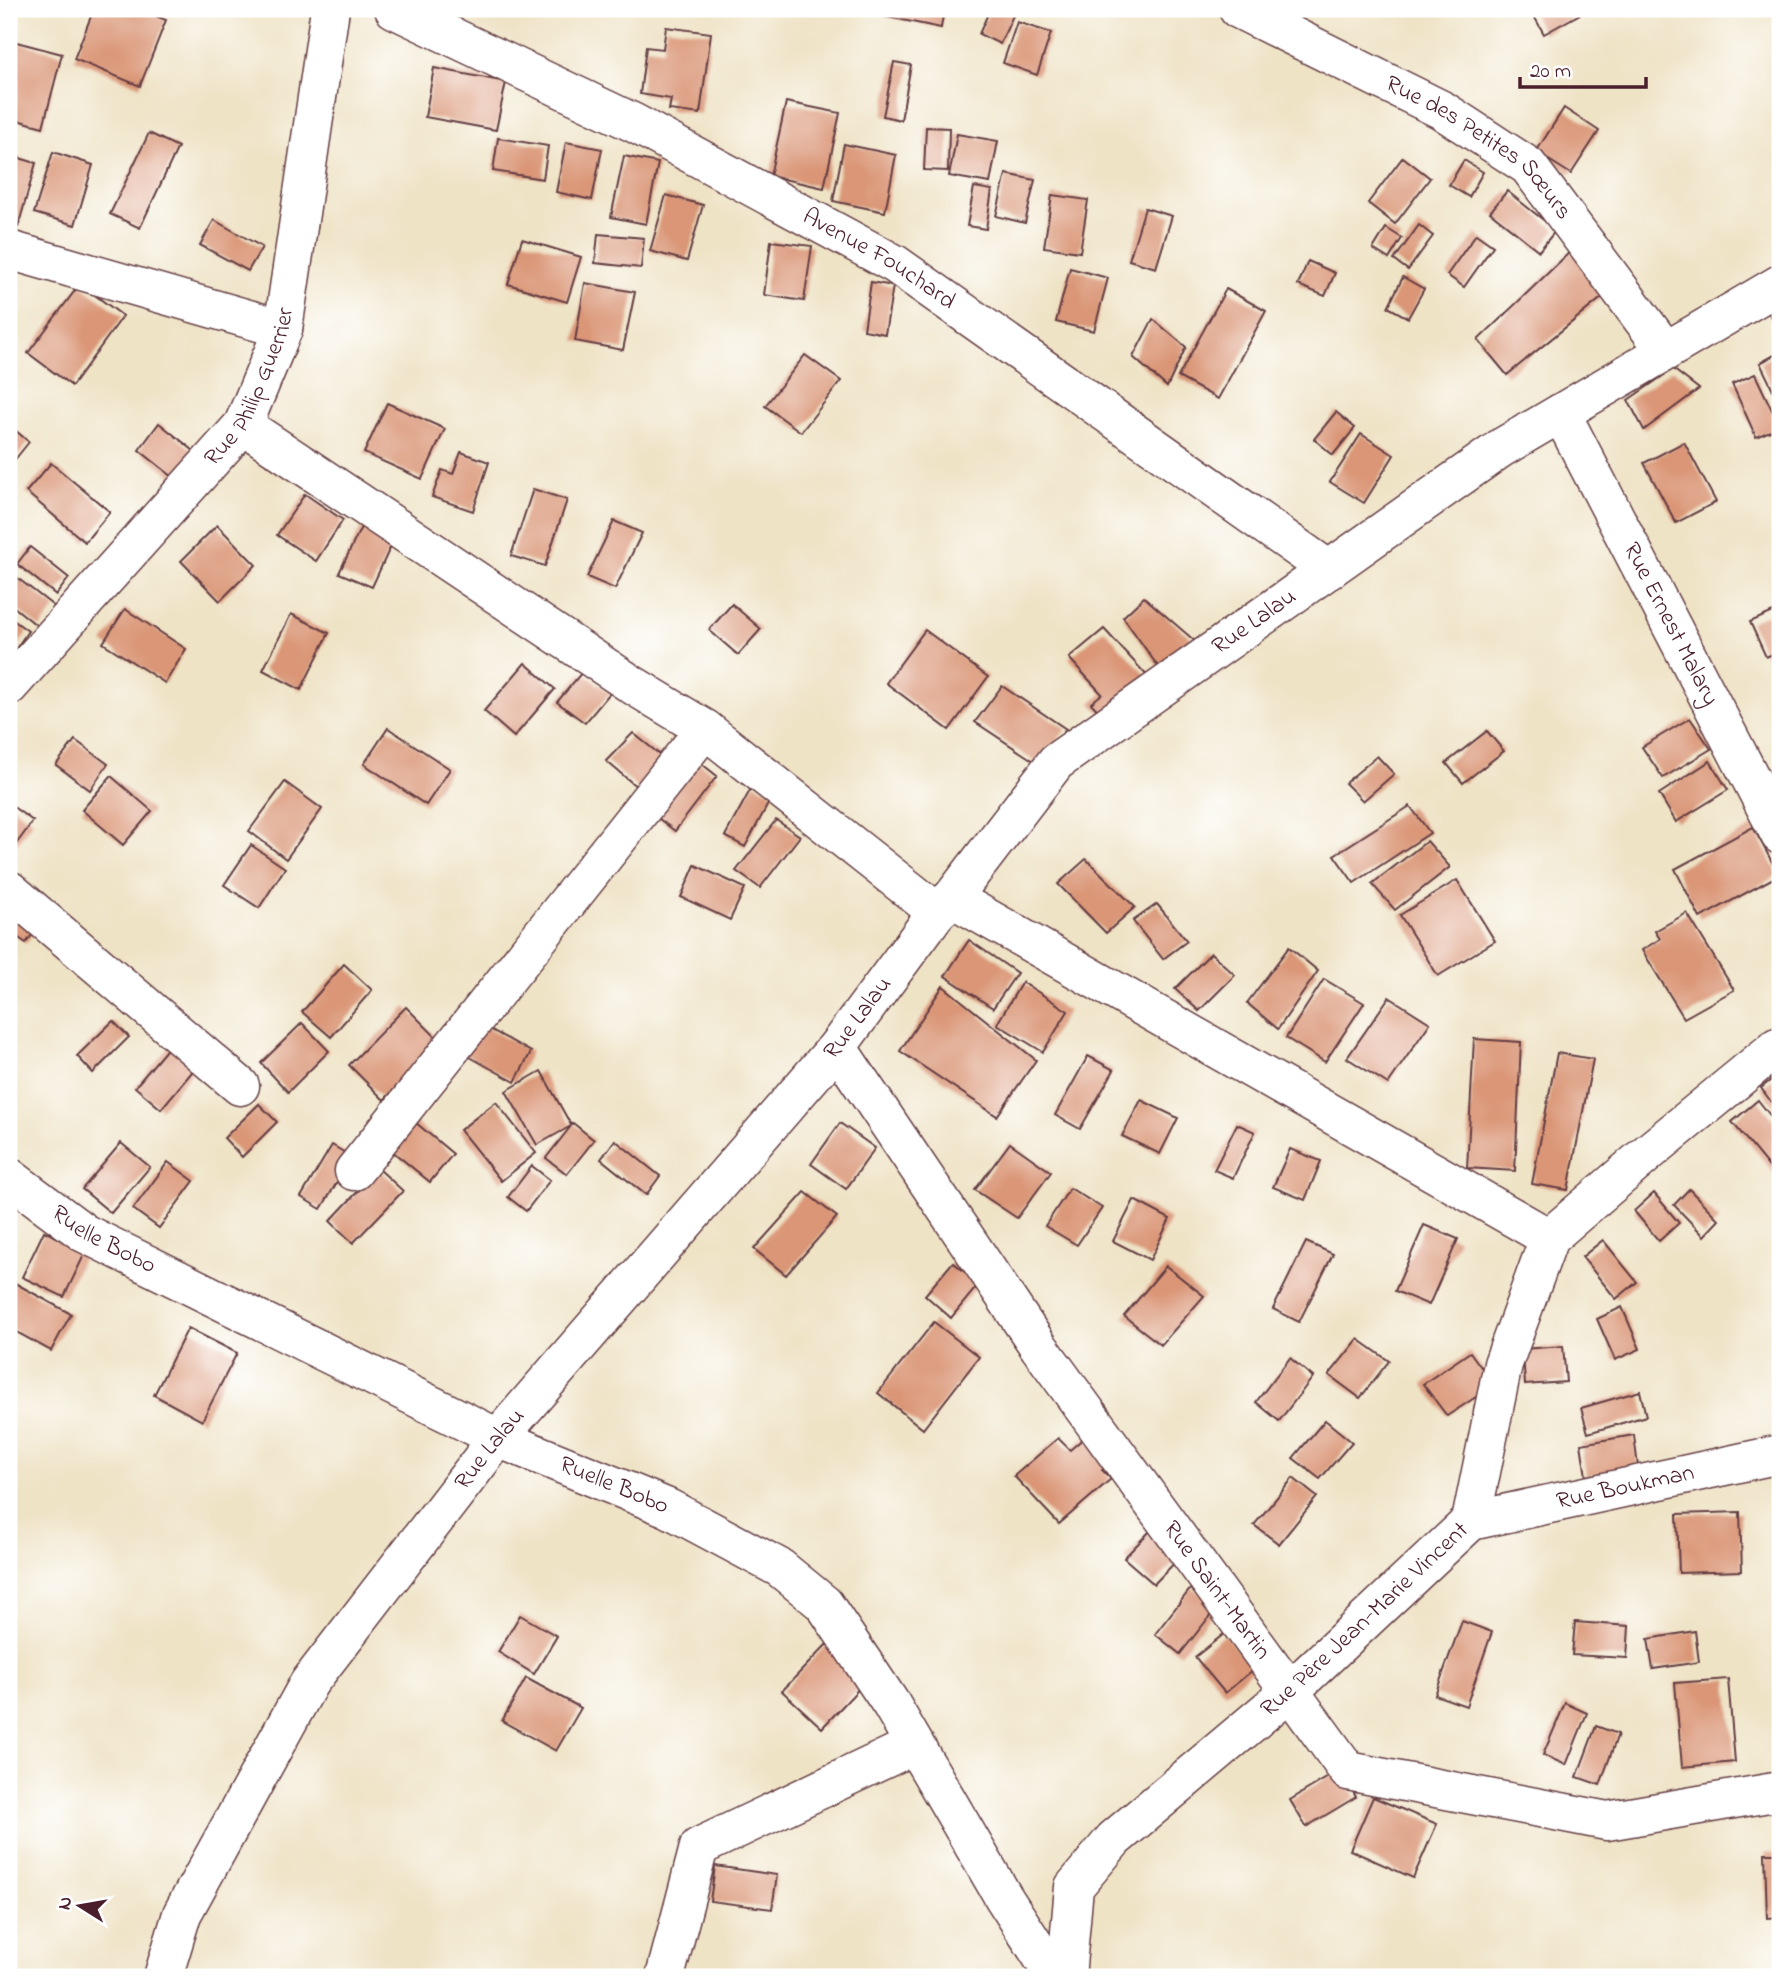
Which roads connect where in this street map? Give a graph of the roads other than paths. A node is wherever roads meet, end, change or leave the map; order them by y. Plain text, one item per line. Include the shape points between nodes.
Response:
1 (330, 9) edge
2 (394, 9) edge
3 (1238, 9) edge
4 (9, 250) edge
5 (1780, 284) edge
6 (283, 329) junction
7 (1666, 351) junction
8 (1561, 413) junction
9 (243, 425) junction
10 (1329, 570) junction
11 (9, 685) edge
12 (705, 729) junction
13 (1780, 835) edge
14 (9, 890) edge
15 (944, 905) junction
16 (837, 1047) junction
17 (1780, 1047) edge
18 (240, 1086) dead end
19 (354, 1171) dead end
20 (9, 1177) edge
21 (1549, 1238) junction
22 (498, 1438) junction
23 (1780, 1454) edge
24 (1471, 1521) junction
25 (1290, 1691) junction
26 (914, 1745) junction
27 (1780, 1791) edge
28 (163, 1977) edge
29 (665, 1977) edge
30 (1055, 1977) edge
31 (1066, 1977) edge

1 - 6 street, Rue Philip Guerrier
2 - 10 street, Avenue Fouchard via 634,123 895,264
3 - 7 street, Rue des Petites Sœurs via 1442,110 1528,166
4 - 6 street
5 - 7 street, Rue Lalau
6 - 9 street, Rue Philip Guerrier
7 - 8 street, Rue Lalau
8 - 10 street, Rue Lalau via 1501,448
8 - 13 street, Rue Ernest Malary
9 - 11 street, Rue Philip Guerrier
9 - 12 street
10 - 15 street, Rue Lalau via 1056,762
12 - 15 street
12 - 19 street
14 - 18 street
15 - 16 street, Rue Lalau
15 - 21 street
16 - 22 street, Rue Lalau
16 - 25 street, Rue Saint-Martin via 1039,1347
17 - 21 street, Rue Père Jean-Marie Vincent
20 - 22 street, Ruelle Bobo via 84,1234
21 - 24 street, Rue Père Jean-Marie Vincent via 1503,1364
22 - 26 street, Ruelle Bobo via 668,1508 780,1568 824,1604
22 - 28 street, Rue Lalau via 309,1683 182,1914
23 - 24 street, Rue Boukman
24 - 25 street, Rue Père Jean-Marie Vincent
25 - 27 street, Rue Saint-Martin via 1348,1771 1362,1774 1607,1821
25 - 31 street, Rue Père Jean-Marie Vincent via 1114,1839 1074,1887
26 - 29 street via 699,1847
26 - 30 street, Ruelle Bobo

